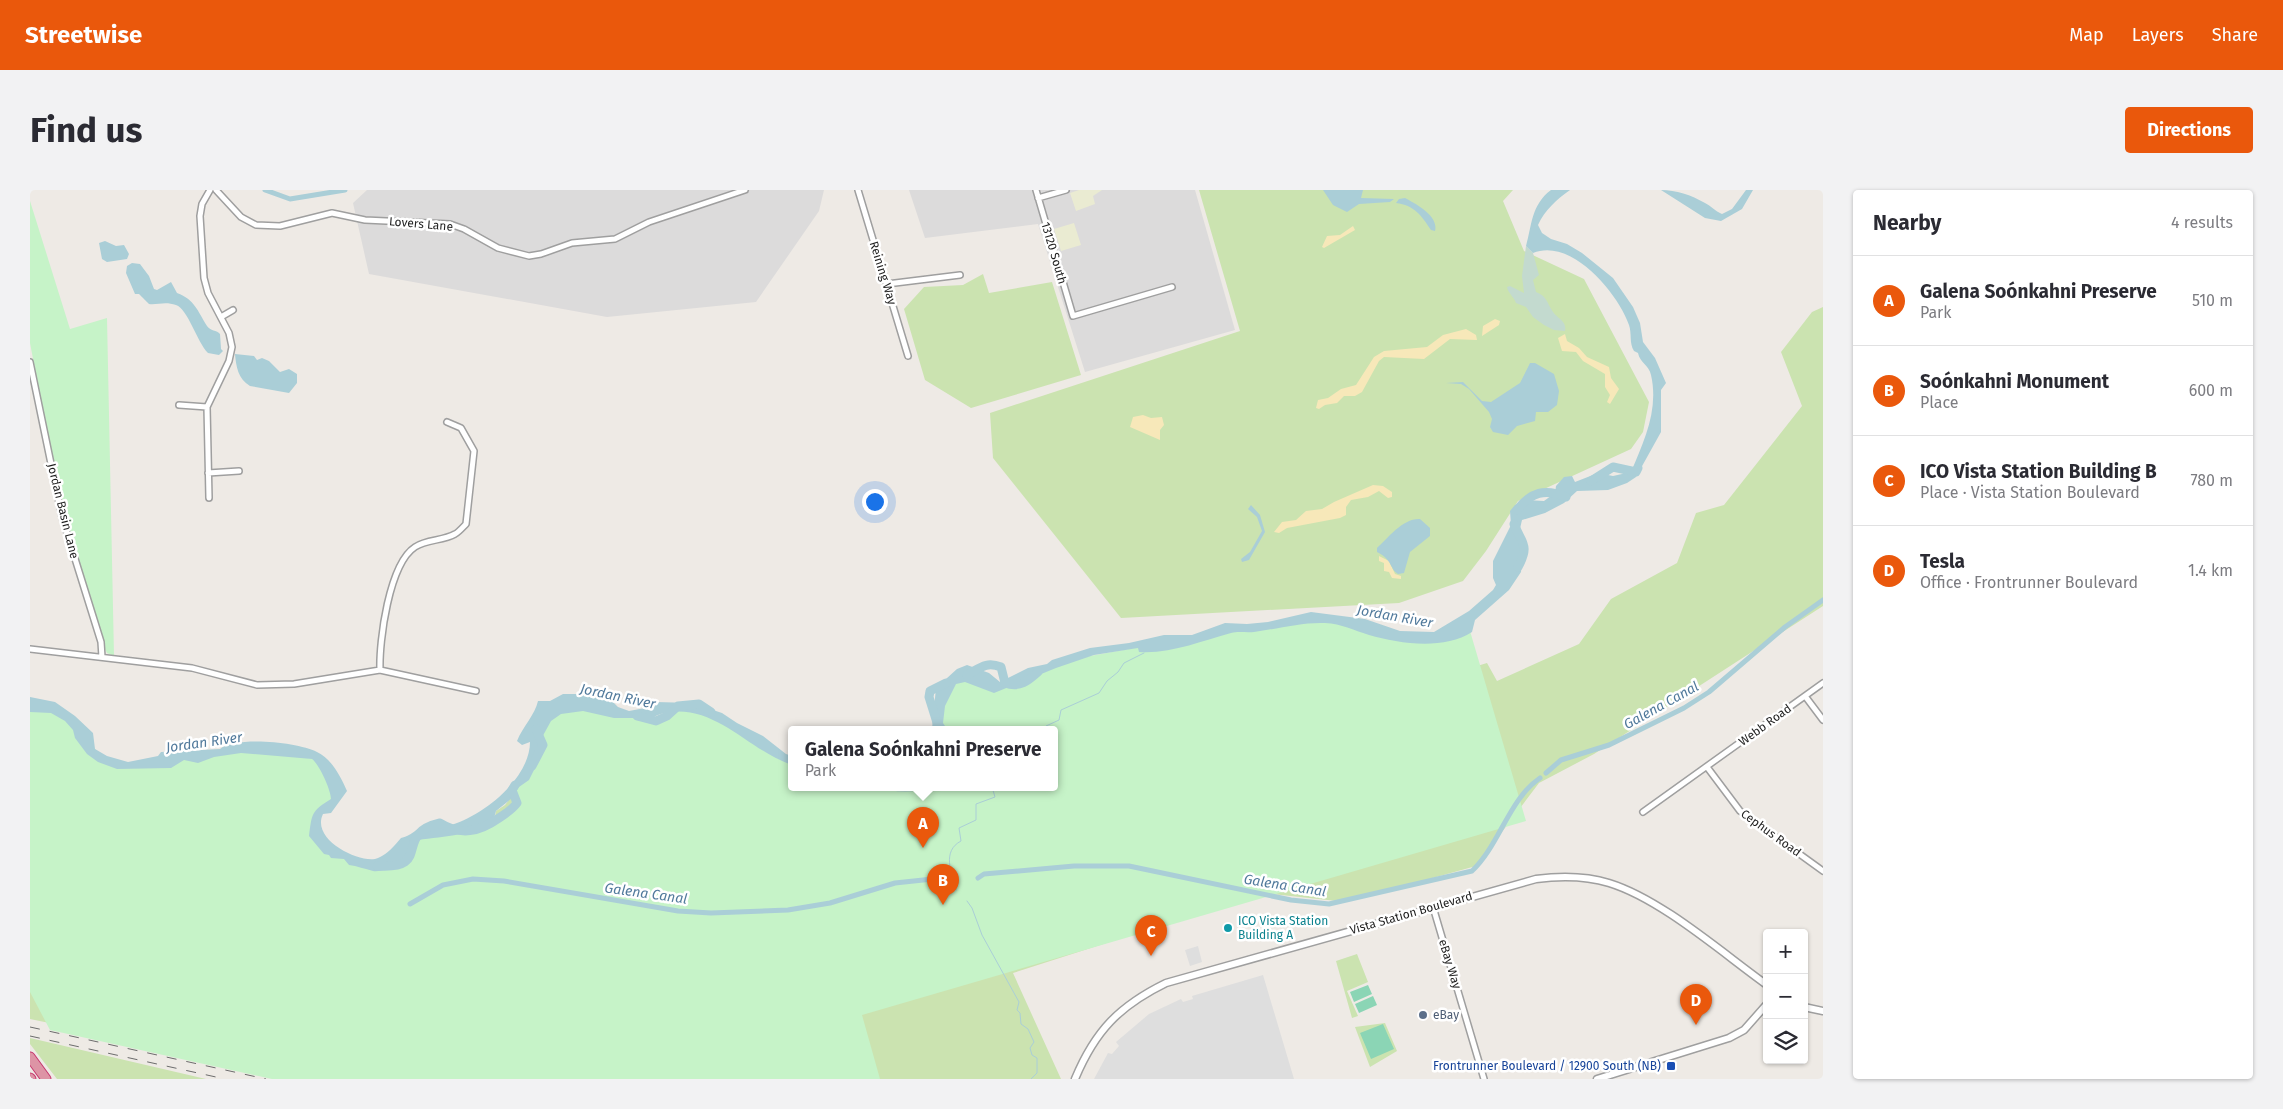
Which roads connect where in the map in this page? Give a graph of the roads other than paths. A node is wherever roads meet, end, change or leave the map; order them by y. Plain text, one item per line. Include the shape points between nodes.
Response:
1 (210, 190) edge
2 (216, 190) edge
3 (745, 190) edge
4 (858, 190) edge
5 (1036, 190) edge
6 (1066, 190) edge
7 (1038, 198) junction
8 (960, 275) dead end
9 (886, 284) junction
10 (1172, 287) dead end
11 (233, 310) dead end
12 (221, 317) junction
13 (908, 356) dead end
14 (30, 362) edge
15 (179, 405) dead end
16 (207, 407) junction
17 (446, 422) dead end
18 (239, 471) dead end
19 (208, 472) junction
20 (210, 498) dead end
21 (30, 649) edge
22 (102, 657) junction
23 (380, 670) junction
24 (1823, 683) edge
25 (476, 691) dead end
26 (1805, 696) junction
27 (1823, 720) edge
28 (1706, 767) junction
29 (1643, 812) dead end
30 (1823, 871) edge
31 (1433, 907) junction
32 (1763, 982) edge
33 (1808, 1008) edge
34 (1763, 1009) edge
35 (1823, 1011) edge
36 (30, 1057) edge
37 (46, 1079) edge
38 (1075, 1079) edge
39 (1484, 1079) edge
40 (1597, 1079) edge

1 - 12 street via 200,212 203,274 208,293
2 - 3 street, Lovers Lane via 241,217 256,225 280,226 332,213 365,220 443,223 460,227 498,248 529,256 572,243 615,240 649,222
4 - 9 street, Reining Way
5 - 7 street, 13120 South
6 - 7 street
7 - 10 street, 13120 South via 1073,316
8 - 9 street
9 - 13 street, Reining Way
11 - 12 street
12 - 16 street via 231,337 231,352
14 - 22 street, Jordan Basin Lane via 62,517 101,642
15 - 16 street
16 - 19 street
17 - 23 street via 461,428 474,451 466,524 454,535 414,548 396,573 379,644
18 - 19 street
19 - 20 street
21 - 22 street
22 - 23 street via 192,668 257,685 294,684
23 - 25 street
24 - 26 street, Webb Road
26 - 27 street
26 - 28 street, Webb Road
28 - 29 street, Webb Road
28 - 30 street, Cephus Road via 1740,811
31 - 32 street, Vista Station Boulevard via 1536,879 1579,877 1607,882 1656,904
31 - 38 street, Vista Station Boulevard via 1166,984 1141,996 1111,1019 1095,1040
31 - 39 street, eBay Way
33 - 35 street
34 - 40 street via 1744,1030 1726,1040
36 - 37 highway

